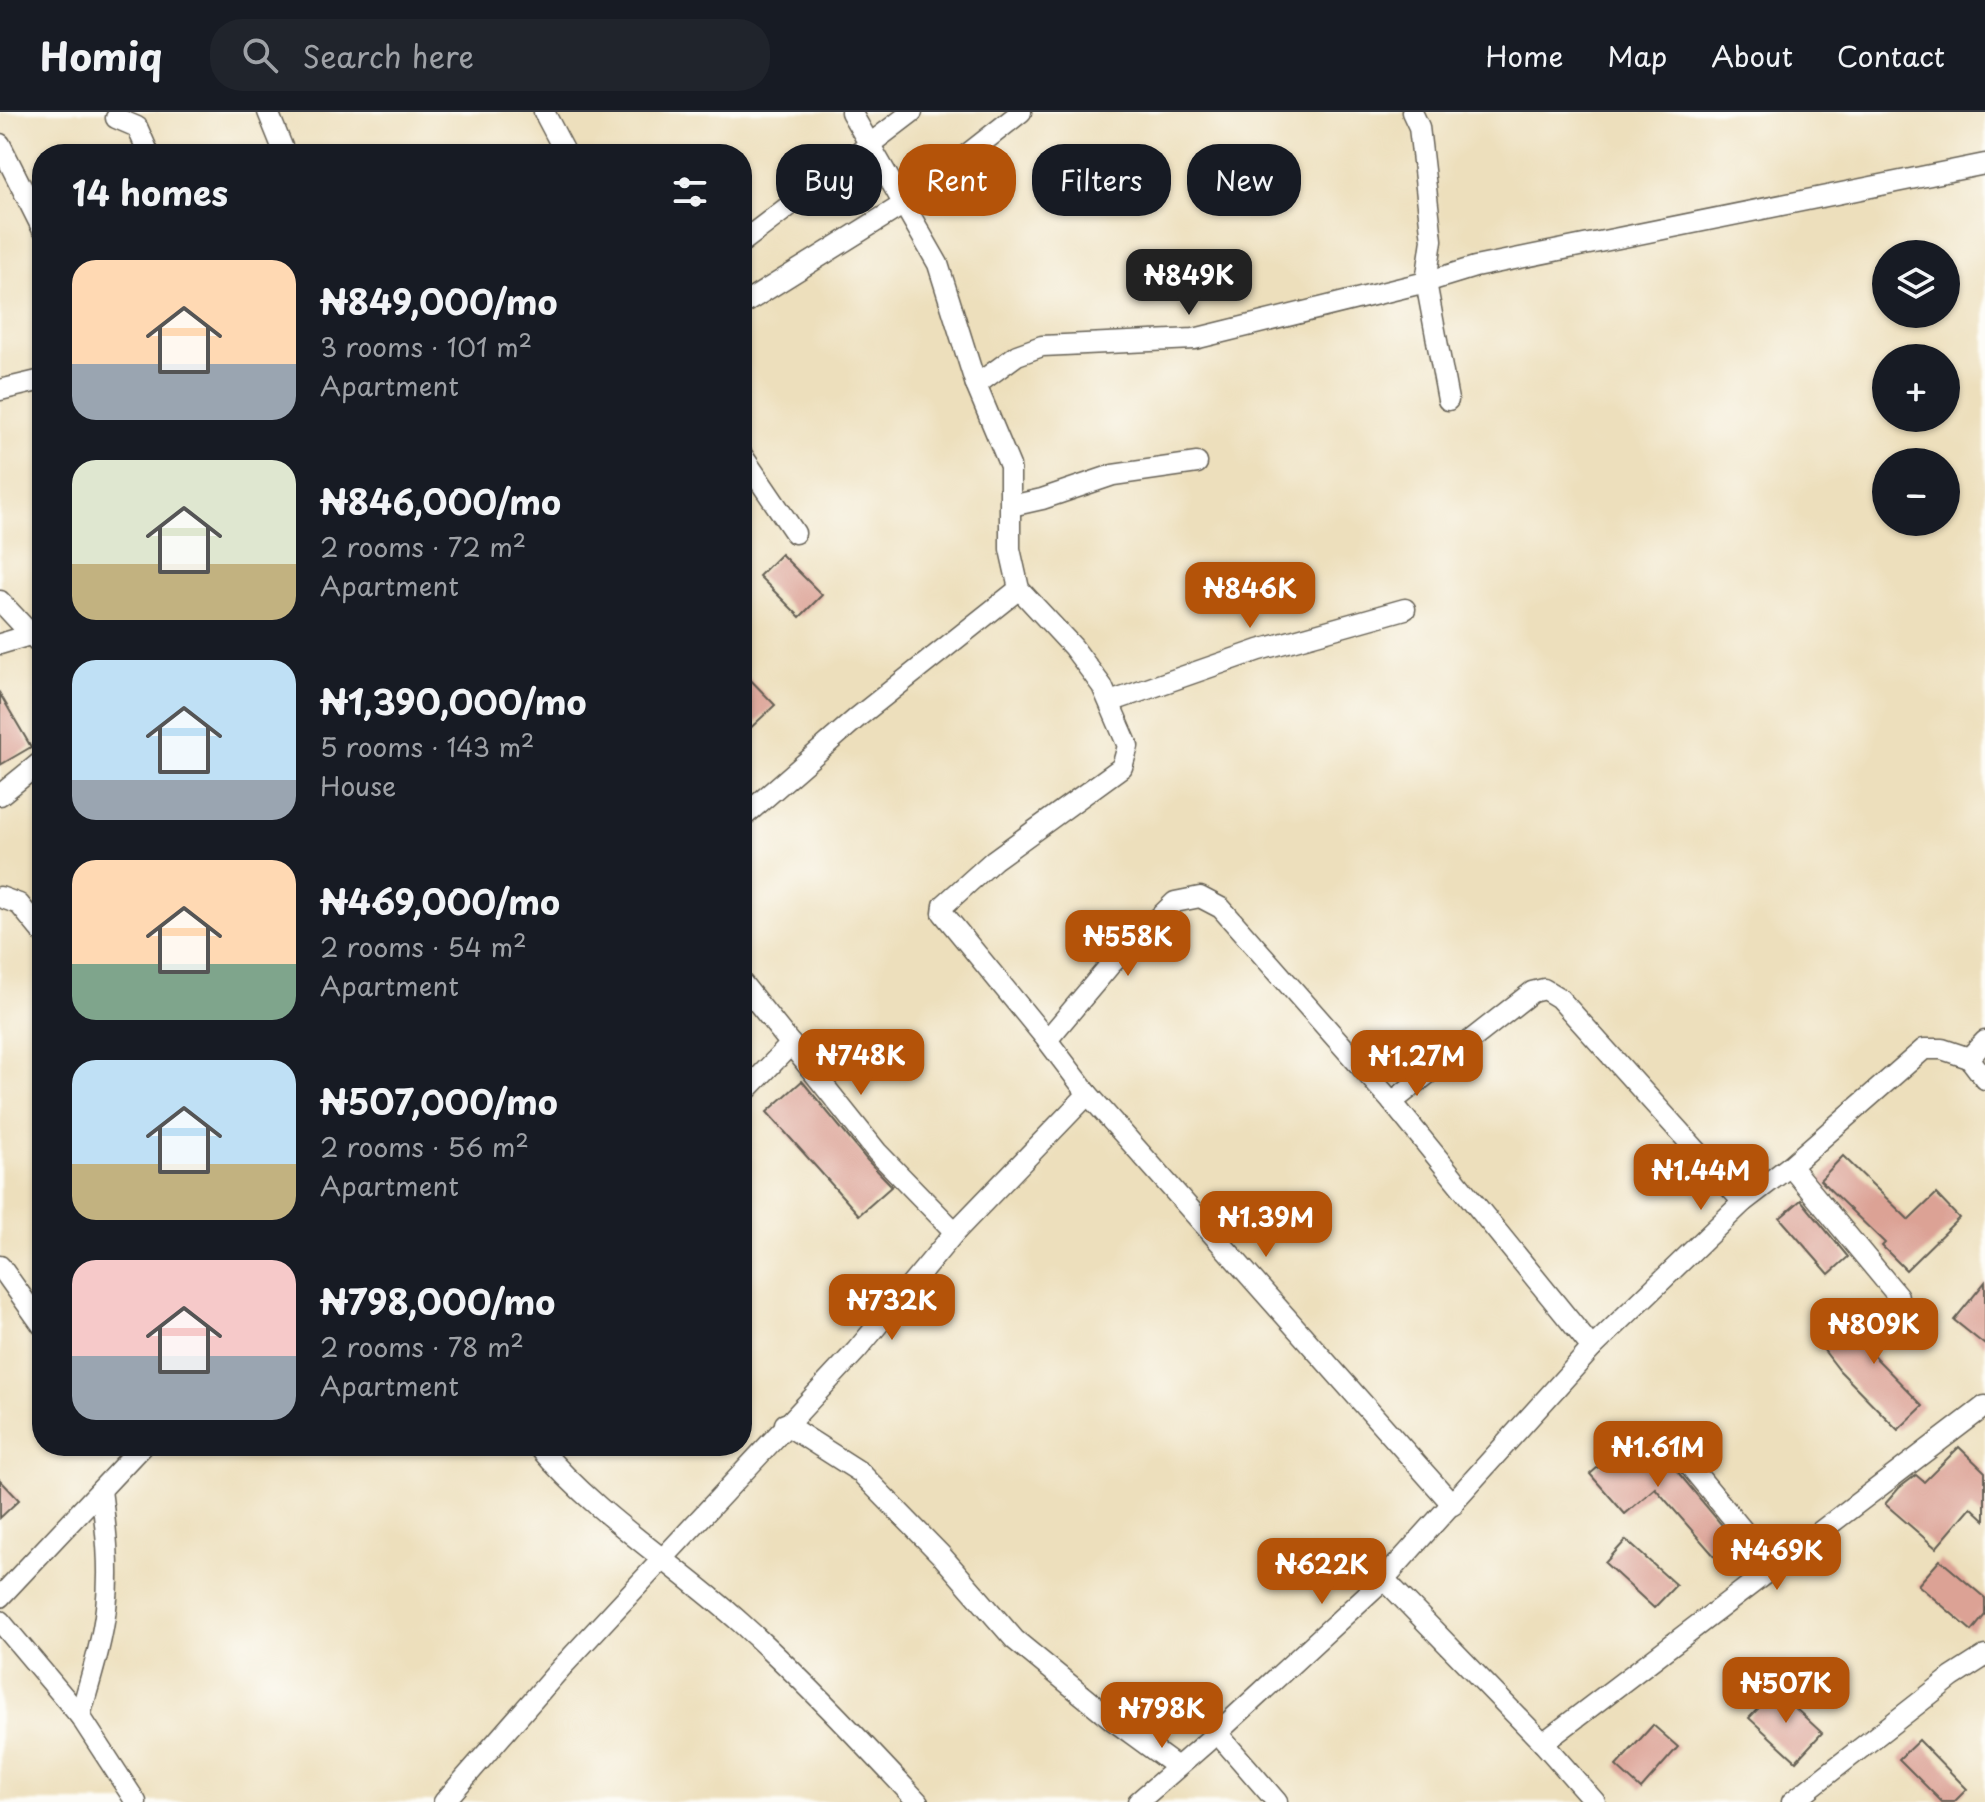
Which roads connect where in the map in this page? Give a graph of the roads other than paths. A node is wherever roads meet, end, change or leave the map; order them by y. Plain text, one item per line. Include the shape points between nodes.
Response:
1 (268, 112) edge
2 (544, 112) edge
3 (851, 112) edge
4 (912, 112) edge
5 (1021, 112) edge
6 (1412, 112) edge
7 (116, 118) dead end
8 (871, 143) junction
9 (0, 144) edge
10 (145, 144) edge
11 (281, 144) edge
12 (561, 144) edge
13 (980, 144) edge
14 (1985, 164) edge
15 (898, 193) edge
16 (32, 208) edge
17 (898, 208) edge
18 (911, 216) edge
19 (752, 234) edge
20 (1426, 282) junction
21 (752, 299) edge
22 (32, 382) edge
23 (976, 385) junction
24 (0, 390) edge
25 (1448, 400) dead end
26 (1197, 463) dead end
27 (752, 470) edge
28 (1011, 506) junction
29 (795, 533) dead end
30 (1019, 589) junction
31 (0, 601) edge
32 (1405, 609) dead end
33 (32, 637) edge
34 (32, 641) edge
35 (0, 644) edge
36 (1110, 702) junction
37 (32, 769) edge
38 (0, 795) edge
39 (752, 809) edge
40 (0, 897) edge
41 (32, 920) edge
42 (752, 995) edge
43 (1047, 1040) junction
44 (1985, 1041) edge
45 (791, 1044) junction
46 (1969, 1058) junction
47 (1985, 1079) edge
48 (752, 1085) edge
49 (1088, 1094) junction
50 (1392, 1102) junction
51 (1790, 1166) junction
52 (1743, 1202) junction
53 (955, 1232) junction
54 (0, 1266) edge
55 (1898, 1296) dead end
56 (32, 1311) edge
57 (1592, 1348) junction
58 (1985, 1406) edge
59 (785, 1424) junction
60 (1666, 1437) dead end
61 (130, 1456) edge
62 (547, 1456) edge
63 (101, 1490) junction
64 (1453, 1505) junction
65 (663, 1560) junction
66 (1773, 1567) junction
67 (1384, 1579) junction
68 (0, 1597) edge
69 (0, 1621) edge
70 (1985, 1656) edge
71 (80, 1716) junction
72 (1217, 1733) junction
73 (1543, 1743) junction
74 (1177, 1767) junction
75 (134, 1801) edge
76 (444, 1802) edge
77 (918, 1802) edge
78 (1138, 1802) edge
79 (1277, 1802) edge
80 (1595, 1802) edge
81 (1792, 1802) edge

1 - 11 street
2 - 12 street
3 - 8 street
4 - 8 street
5 - 13 street
6 - 20 street via 1419,127 1432,240
7 - 10 street via 137,127
8 - 15 street
8 - 19 street
9 - 16 street
14 - 20 street via 1475,267
17 - 21 street
18 - 23 street via 938,264
20 - 23 street via 1194,339 1042,346 1017,355
20 - 25 street
22 - 24 street
23 - 28 street via 1010,466
26 - 28 street via 1113,475
27 - 29 street
28 - 30 street via 1010,549
30 - 36 street via 1073,647
30 - 39 street
31 - 33 street
32 - 36 street via 1259,650
34 - 35 street
36 - 43 street via 1128,746 1122,767 994,860 942,909
37 - 38 street
40 - 41 street via 19,904
42 - 45 street
43 - 49 street
43 - 50 street via 1111,964 1175,902 1200,897 1221,908
44 - 46 street
45 - 48 street
45 - 53 street via 877,1152
46 - 47 street
46 - 51 street via 1924,1049
49 - 53 street
49 - 64 street
50 - 52 street via 1532,992 1544,989 1559,998
50 - 57 street
51 - 52 street
51 - 55 street
52 - 57 street
53 - 59 street via 857,1350
54 - 56 street
57 - 64 street
58 - 66 street
59 - 65 street
59 - 74 street via 860,1472 1015,1640
60 - 66 street
61 - 63 street
62 - 65 street
63 - 68 street
63 - 71 street via 106,1607
64 - 67 street
65 - 76 street
65 - 77 street via 740,1623
66 - 73 street
67 - 72 street
67 - 73 street
69 - 71 street
70 - 81 street
71 - 75 street
72 - 74 street
72 - 79 street
73 - 80 street
74 - 78 street

